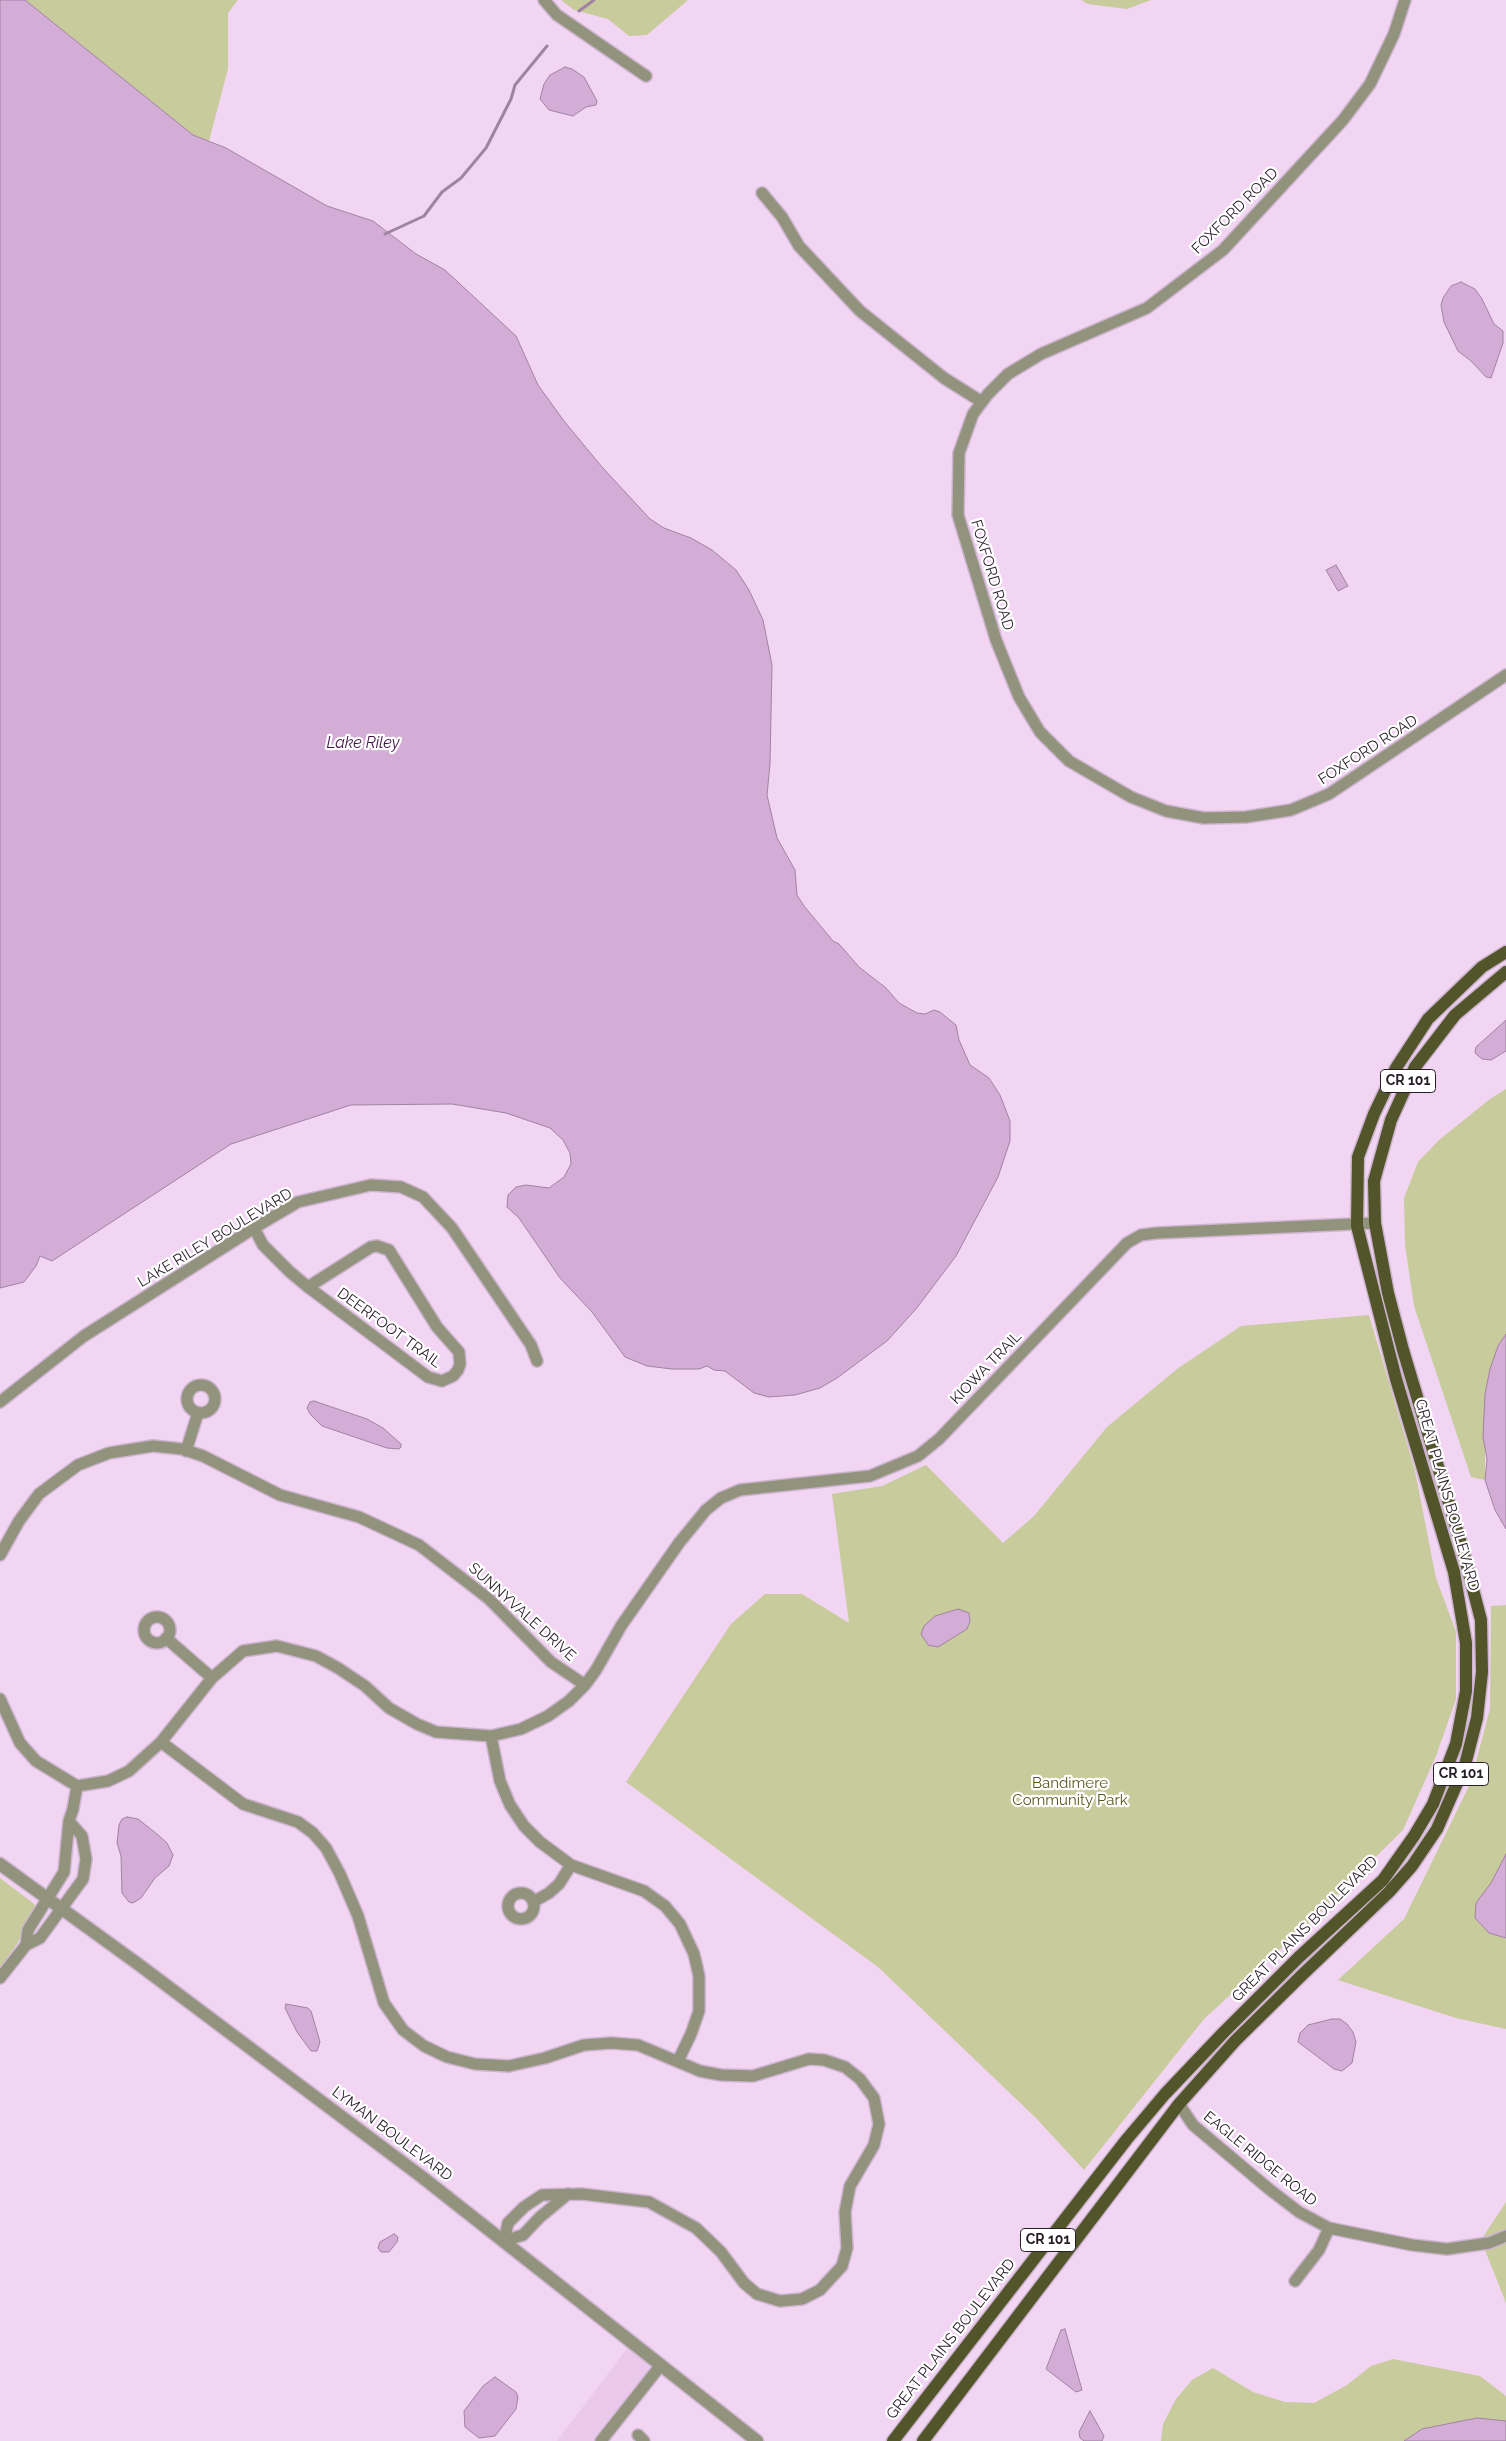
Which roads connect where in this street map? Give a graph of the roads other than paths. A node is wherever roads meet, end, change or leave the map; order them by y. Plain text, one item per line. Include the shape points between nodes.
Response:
1 (544, 0) edge
2 (1405, 0) edge
3 (646, 76) dead end
4 (762, 193) dead end
5 (982, 402) junction
6 (1506, 675) edge
7 (1506, 952) edge
8 (1506, 972) edge
9 (1375, 1223) junction
10 (1357, 1226) junction
11 (254, 1228) junction
12 (308, 1287) junction
13 (537, 1362) dead end
14 (0, 1402) edge
15 (198, 1413) dead end
16 (186, 1451) junction
17 (0, 1555) edge
18 (166, 1638) dead end
19 (212, 1678) junction
20 (585, 1685) junction
21 (0, 1699) edge
22 (491, 1736) junction
23 (161, 1742) junction
24 (77, 1786) junction
25 (69, 1821) junction
26 (0, 1864) edge
27 (571, 1865) junction
28 (48, 1899) junction
29 (533, 1902) dead end
30 (62, 1909) junction
31 (26, 1945) junction
32 (0, 1978) edge
33 (678, 2061) junction
34 (1178, 2104) junction
35 (568, 2194) junction
36 (1329, 2228) junction
37 (1506, 2236) edge
38 (504, 2241) junction
39 (1296, 2281) dead end
40 (661, 2365) junction
41 (601, 2441) edge
42 (757, 2441) edge
43 (893, 2441) edge
44 (923, 2441) edge

1 - 3 street via 557,14
2 - 5 street, FOXFORD ROAD via 1394,34 1370,84 1343,120 1223,250 1147,308 1041,354 1008,374
4 - 5 street via 782,217 799,246 860,311 944,378
5 - 6 street, FOXFORD ROAD via 973,414 959,452 958,515 996,640 1019,697 1040,732 1069,761 1131,797 1166,811 1204,818 1246,817 1291,810 1329,794
7 - 10 main road, GREAT PLAINS BOULEVARD / CR 101 via 1482,967 1428,1019 1396,1068 1358,1157
8 - 9 main road, GREAT PLAINS BOULEVARD / CR 101 via 1455,1015 1415,1067 1391,1120 1374,1181
9 - 10 street, KIOWA TRAIL
9 - 34 main road, GREAT PLAINS BOULEVARD / CR 101 via 1403,1350 1481,1620 1482,1672 1477,1718 1465,1765 1437,1829 1412,1866 1236,2041
10 - 20 street, KIOWA TRAIL via 1214,1229 1141,1235 1117,1251 940,1439 918,1456 870,1476 740,1490 721,1498 706,1510 621,1626
10 - 43 main road, GREAT PLAINS BOULEVARD / CR 101 via 1396,1379 1461,1602 1466,1643 1466,1691 1456,1744 1433,1804 1382,1880 1299,1957 1166,2094 1121,2146
11 - 12 street, DEERFOOT TRAIL via 263,1246
11 - 13 street, LAKE RILEY BOULEVARD via 298,1202 371,1185 400,1187 423,1197 456,1232 531,1345
11 - 14 street, LAKE RILEY BOULEVARD via 84,1336
12 - 12 street, DEERFOOT TRAIL via 428,1377 442,1381 458,1370 459,1352 437,1327 389,1250 371,1247
15 - 16 street
16 - 17 street, SUNNYVALE DRIVE via 153,1446 109,1453 78,1465 39,1494
16 - 20 street, SUNNYVALE DRIVE via 280,1495 359,1517 419,1546 489,1599 551,1662
18 - 19 street
19 - 22 street, KIOWA TRAIL via 243,1651 277,1646 316,1656 338,1668 389,1708 423,1727 436,1732
19 - 23 street, KIOWA TRAIL
20 - 22 street, KIOWA TRAIL via 548,1716 521,1729
21 - 24 street via 20,1743 36,1761
22 - 27 street via 500,1781 510,1805 540,1842
23 - 24 street, KIOWA TRAIL via 130,1771 108,1781
23 - 33 street via 243,1804 298,1822 326,1848 351,1899 384,2003 403,2030 424,2046 447,2057 475,2064 509,2066 584,2045 611,2043 638,2045
24 - 25 street
25 - 28 street via 64,1872
25 - 30 street via 82,1836 86,1859 83,1879
26 - 28 street, LYMAN BOULEVARD
27 - 29 street via 549,1894
27 - 33 street via 644,1891 665,1906 680,1924 694,1954 699,1976 698,2011 692,2034
28 - 30 street, LYMAN BOULEVARD
28 - 31 street via 28,1930
30 - 31 street via 40,1938
30 - 38 street, LYMAN BOULEVARD
31 - 32 street
33 - 35 street via 700,2071 753,2076 809,2059 824,2060 845,2067 860,2080 874,2098 879,2124 874,2145 850,2186 842,2266 820,2290 802,2300 780,2301 757,2294 696,2228 672,2213 649,2202
34 - 36 street, EAGLE RIDGE ROAD via 1193,2125 1269,2189 1299,2212
34 - 44 main road, GREAT PLAINS BOULEVARD / CR 101
35 - 38 street via 523,2235
35 - 38 street via 542,2195 533,2200 508,2223
36 - 37 street, EAGLE RIDGE ROAD via 1447,2249 1489,2243
36 - 39 street via 1326,2240
38 - 40 street, LYMAN BOULEVARD
40 - 41 street
40 - 42 street, LYMAN BOULEVARD

